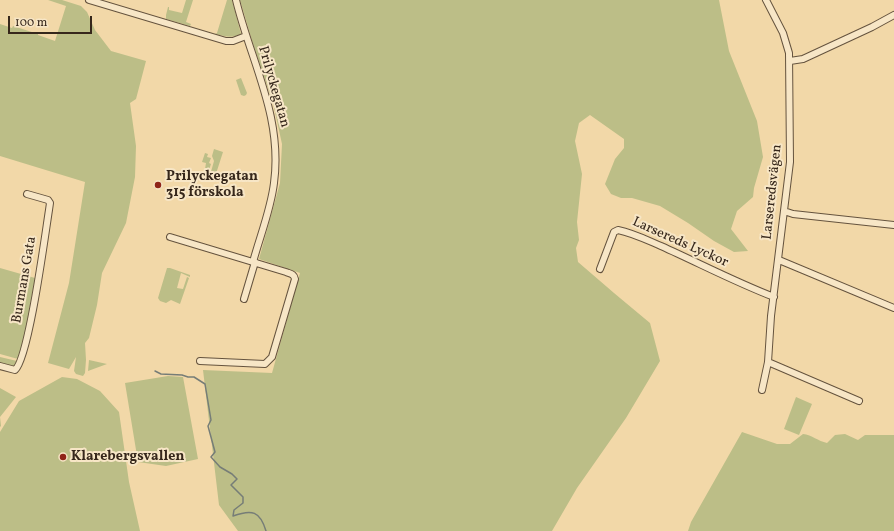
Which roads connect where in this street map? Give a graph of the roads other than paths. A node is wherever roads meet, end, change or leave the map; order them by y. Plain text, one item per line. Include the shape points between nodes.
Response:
1 (89, 0) edge
2 (236, 0) edge
3 (766, 0) edge
4 (894, 15) edge
5 (246, 36) junction
6 (790, 61) junction
7 (27, 194) dead end
8 (784, 211) junction
9 (894, 225) edge
10 (170, 237) dead end
11 (778, 260) junction
12 (254, 262) junction
13 (600, 269) dead end
14 (774, 297) junction
15 (244, 299) dead end
16 (894, 308) edge
17 (200, 361) dead end
18 (768, 362) junction
19 (0, 366) edge
20 (762, 390) dead end
21 (858, 400) dead end

1 - 5 street, Prilyckegatan via 226,40
2 - 5 street, Prilyckegatan
3 - 6 street, Larseredsvägen via 788,45
4 - 6 street via 803,59
5 - 12 street, Prilyckegatan via 273,120 276,149 274,184
6 - 8 street, Larseredsvägen via 790,162
7 - 19 street, Burmans Gata via 48,200 49,210 32,316 20,361 15,370
8 - 9 street
8 - 11 street, Larseredsvägen
10 - 12 street
11 - 14 street, Larseredsvägen
11 - 16 street
12 - 15 street, Prilyckegatan
12 - 17 street via 292,274 295,279 272,357 265,364
13 - 14 street, Larsereds Lyckor via 614,232 618,230 665,248
14 - 18 street, Larseredsvägen
18 - 20 street, Larseredsvägen
18 - 21 street

